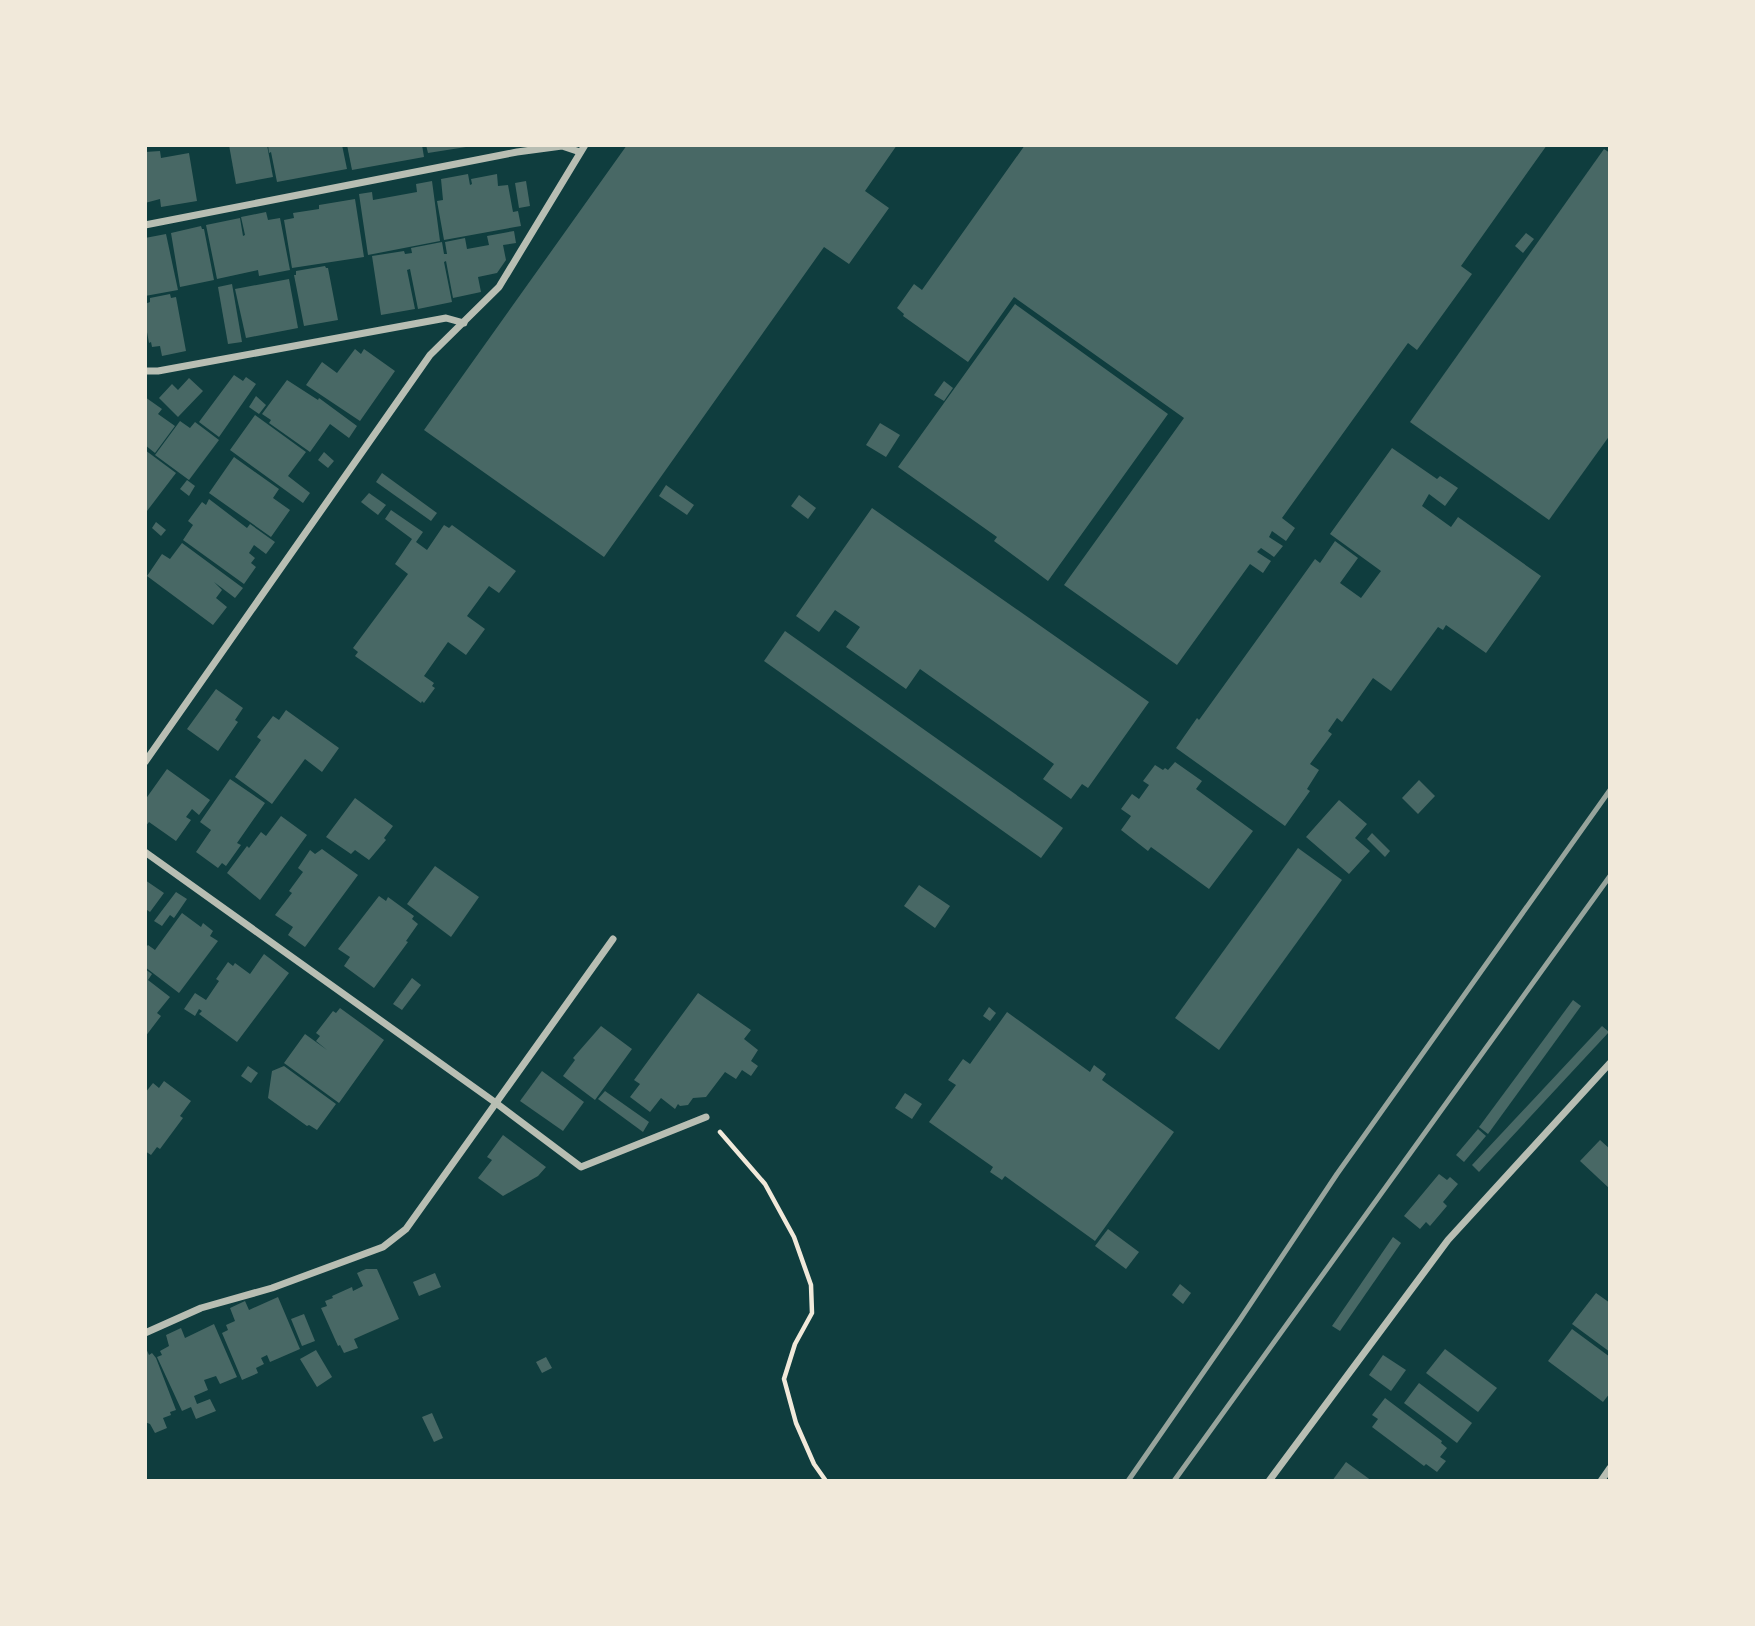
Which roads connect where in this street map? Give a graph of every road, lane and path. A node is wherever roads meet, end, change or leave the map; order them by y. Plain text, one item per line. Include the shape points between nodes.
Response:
1 (516, 148) edge
2 (582, 148) edge
3 (145, 225) edge
4 (464, 323) junction
5 (145, 371) edge
6 (145, 762) edge
7 (145, 852) edge
8 (613, 939) dead end
9 (1610, 1063) edge
10 (496, 1103) junction
11 (706, 1117) joint
12 (145, 1333) edge
13 (1610, 1468) edge
14 (827, 1481) edge
15 (1269, 1481) edge
16 (1601, 1481) edge

1 - 2 street
1 - 3 street
2 - 4 street via 499,287
4 - 5 street via 446,318
4 - 6 street via 430,355
7 - 10 street
8 - 10 street
9 - 15 street via 1448,1240
10 - 11 street via 581,1167
10 - 12 street via 406,1229 383,1247 272,1288 201,1308
11 - 14 path via 765,1184 794,1237 811,1285 812,1313 795,1344 784,1379 796,1423
13 - 16 street

